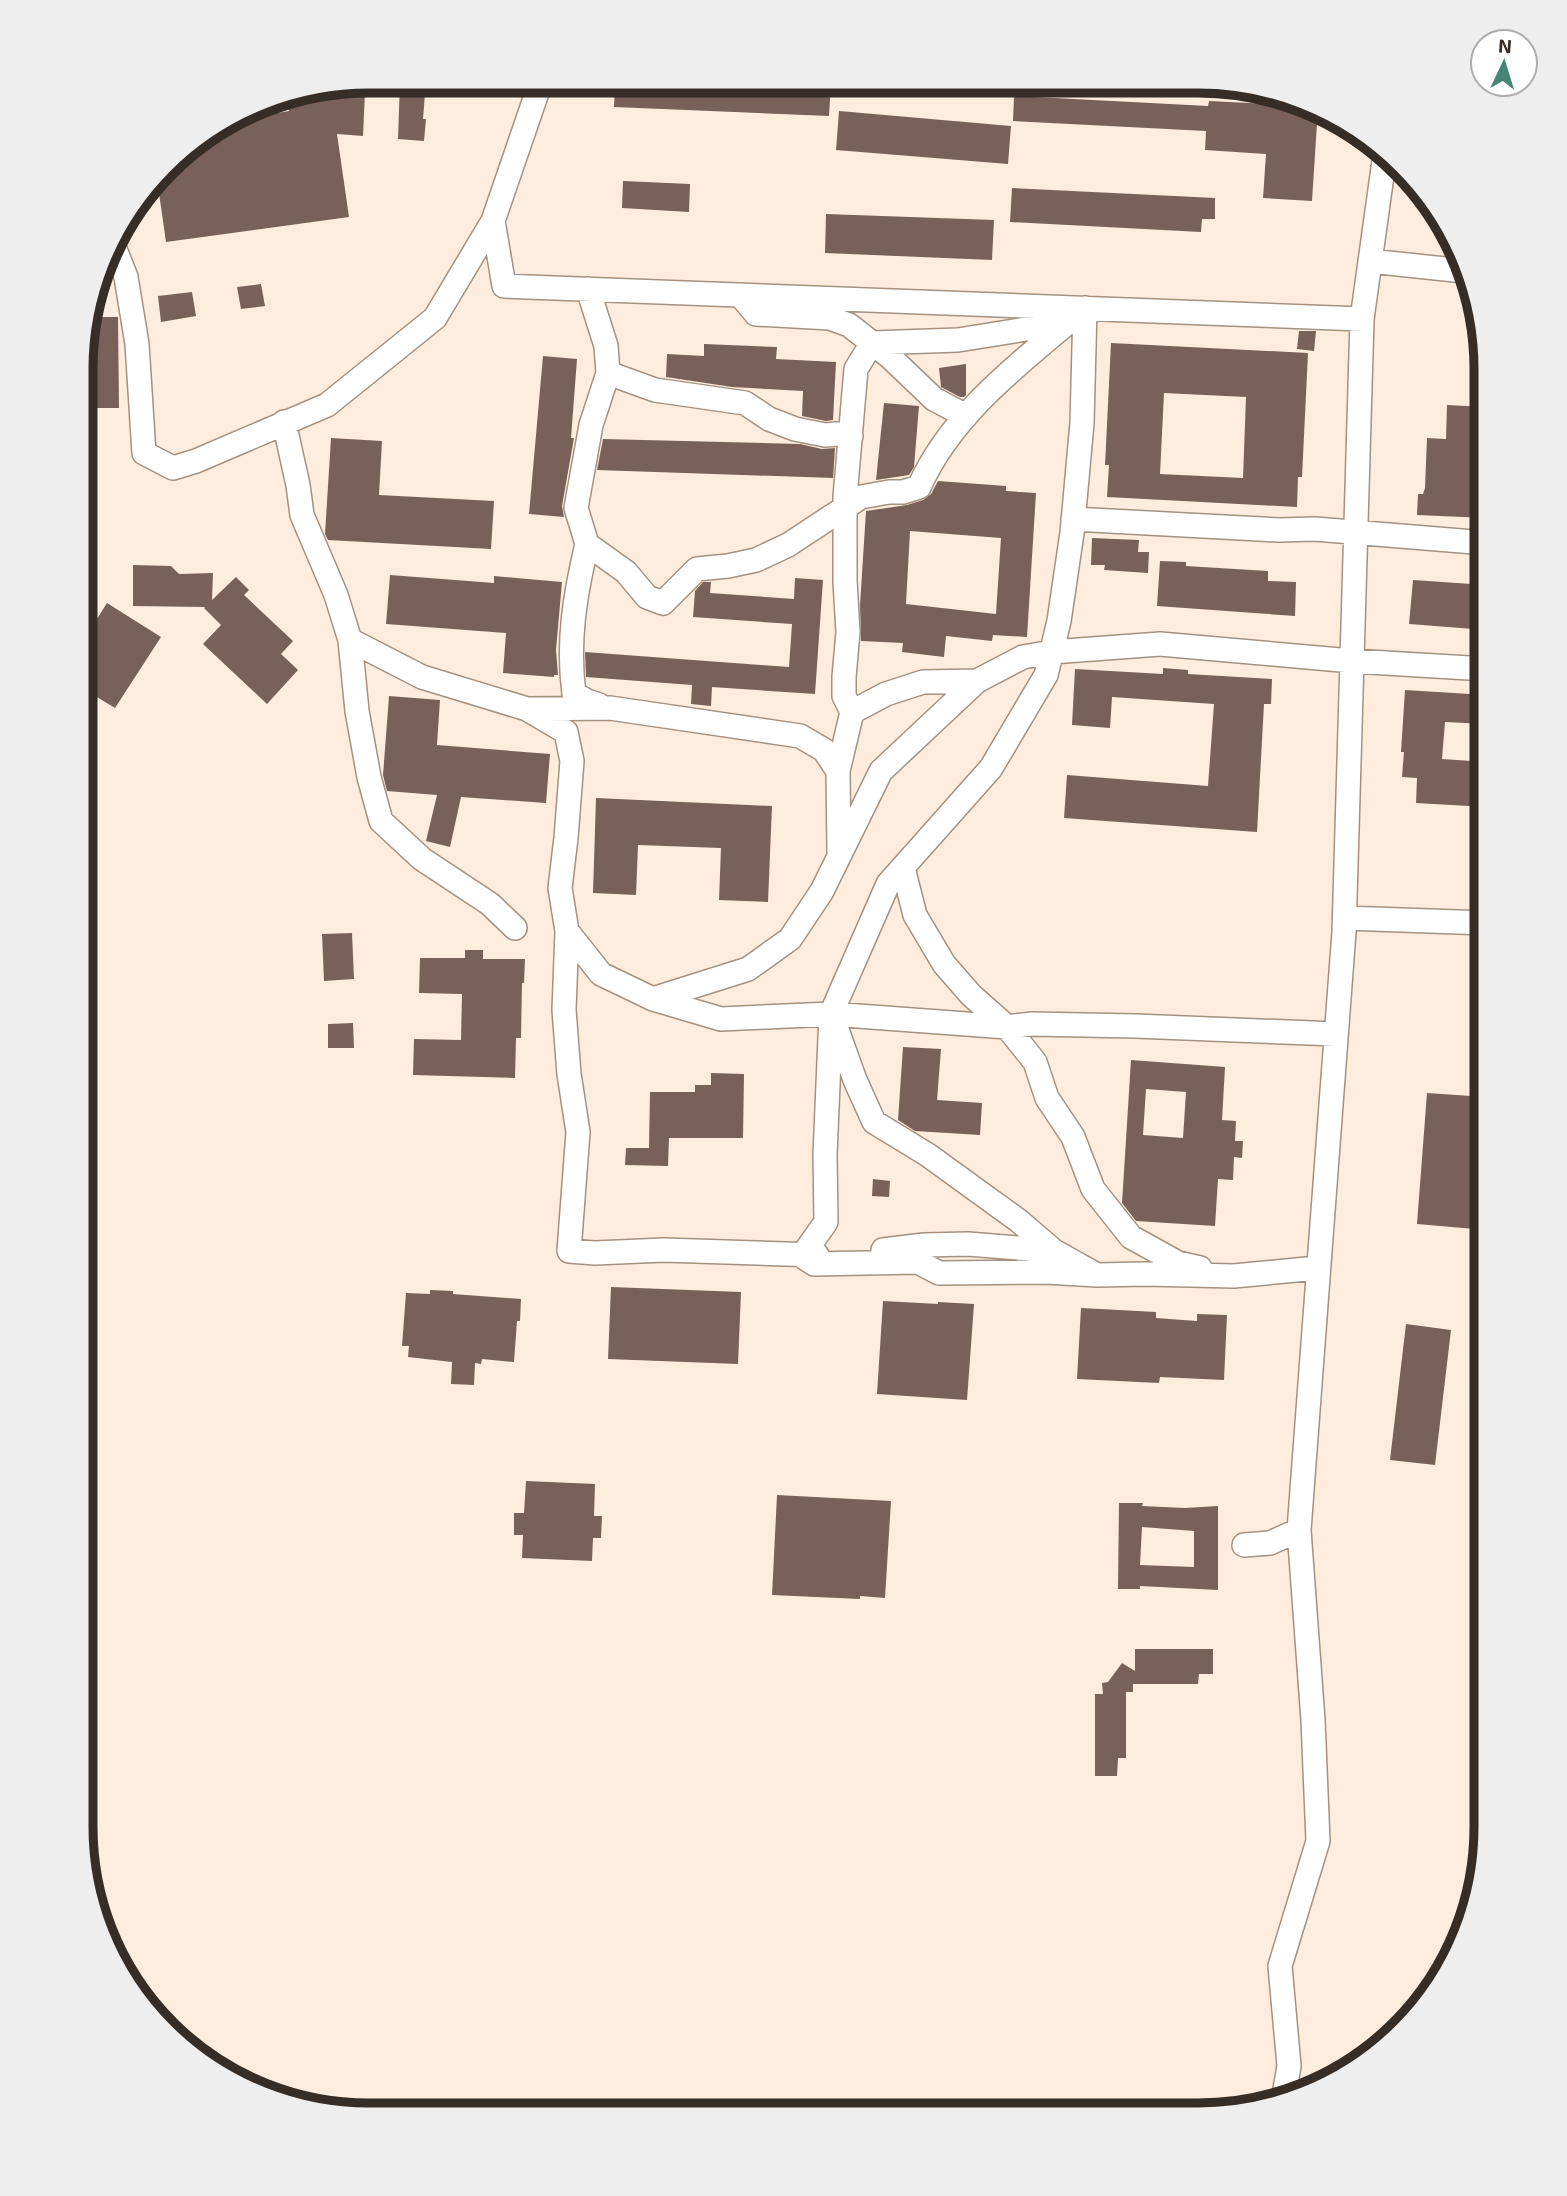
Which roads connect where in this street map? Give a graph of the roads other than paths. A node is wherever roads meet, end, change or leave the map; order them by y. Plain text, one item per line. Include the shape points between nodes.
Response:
1 (537, 93) edge
2 (1384, 165) edge
3 (493, 221) junction
4 (117, 255) edge
5 (1370, 261) junction
6 (1456, 270) edge
7 (588, 289) junction
8 (740, 295) junction
9 (1085, 308) junction
10 (1362, 319) junction
11 (872, 343) junction
12 (608, 373) junction
13 (966, 416) junction
14 (284, 422) junction
15 (850, 436) junction
16 (846, 507) junction
17 (1073, 519) junction
18 (1356, 534) junction
19 (1474, 542) edge
20 (587, 544) junction
21 (350, 640) junction
22 (1052, 652) junction
23 (1352, 660) junction
24 (1474, 668) edge
25 (977, 681) junction
26 (610, 708) junction
27 (527, 709) junction
28 (852, 712) junction
29 (838, 771) junction
30 (839, 856) junction
31 (903, 868) junction
32 (1345, 918) junction
33 (1474, 923) edge
34 (514, 928) dead end
35 (567, 930) junction
36 (653, 999) junction
37 (831, 1014) junction
38 (1007, 1027) junction
39 (1336, 1034) junction
40 (1054, 1251) junction
41 (802, 1256) junction
42 (1317, 1268) junction
43 (1097, 1275) junction
44 (1234, 1276) junction
45 (1299, 1530) junction
46 (1244, 1545) dead end
47 (1289, 2066) junction
48 (1293, 2087) edge
49 (1285, 2090) edge

1 - 3 street
2 - 5 street
3 - 7 street via 504,286
3 - 14 street via 435,318 327,405
4 - 14 street via 126,277 137,344 144,453 173,468
5 - 6 street
5 - 10 street
7 - 8 street
7 - 12 street via 606,346
8 - 9 street
8 - 11 street via 756,314 830,318 849,325
9 - 10 street
9 - 11 street via 1045,326 958,340
9 - 13 street via 999,380
9 - 17 street via 1082,423
10 - 18 street
11 - 13 street via 934,399
11 - 15 street via 856,369
12 - 15 street via 654,390 745,403 795,429
12 - 20 street via 590,425 576,508
13 - 16 street via 947,436 919,487 861,497
14 - 21 street via 302,515
15 - 16 street
16 - 20 street via 756,560 697,569 663,603 646,597 626,572
16 - 28 street via 844,696
17 - 18 street
17 - 22 street
18 - 19 street
18 - 23 street
20 - 26 street via 575,596 570,652 574,694
21 - 27 street via 422,677
21 - 34 street via 357,710 381,821 422,859 490,904
22 - 23 street via 1160,644
22 - 25 street via 1023,657
22 - 31 street via 1046,675 991,768
23 - 24 street
23 - 32 street
25 - 28 street via 923,682
25 - 30 street via 881,771
26 - 27 street
26 - 29 street via 800,736 824,750
27 - 35 street via 566,732 572,761 560,888
28 - 29 street
29 - 30 street
30 - 36 street via 790,939 748,969
31 - 37 street via 888,884
31 - 38 street via 915,915 944,964
32 - 33 street
32 - 39 street
35 - 36 street via 601,974
35 - 41 street via 564,1010 579,1132 569,1251
36 - 37 street via 721,1019
37 - 38 street
37 - 40 street via 874,1122 928,1155
37 - 41 street via 826,1222
38 - 39 street via 1135,1026
38 - 44 street via 1035,1062 1093,1189 1130,1237 1178,1263
39 - 42 street
40 - 41 street via 968,1244
40 - 43 street
41 - 43 street via 814,1264 918,1262 939,1273
42 - 44 street
42 - 45 street
43 - 44 street
45 - 46 street via 1270,1543
45 - 47 street via 1318,1841 1280,1966
47 - 48 street
47 - 49 street

